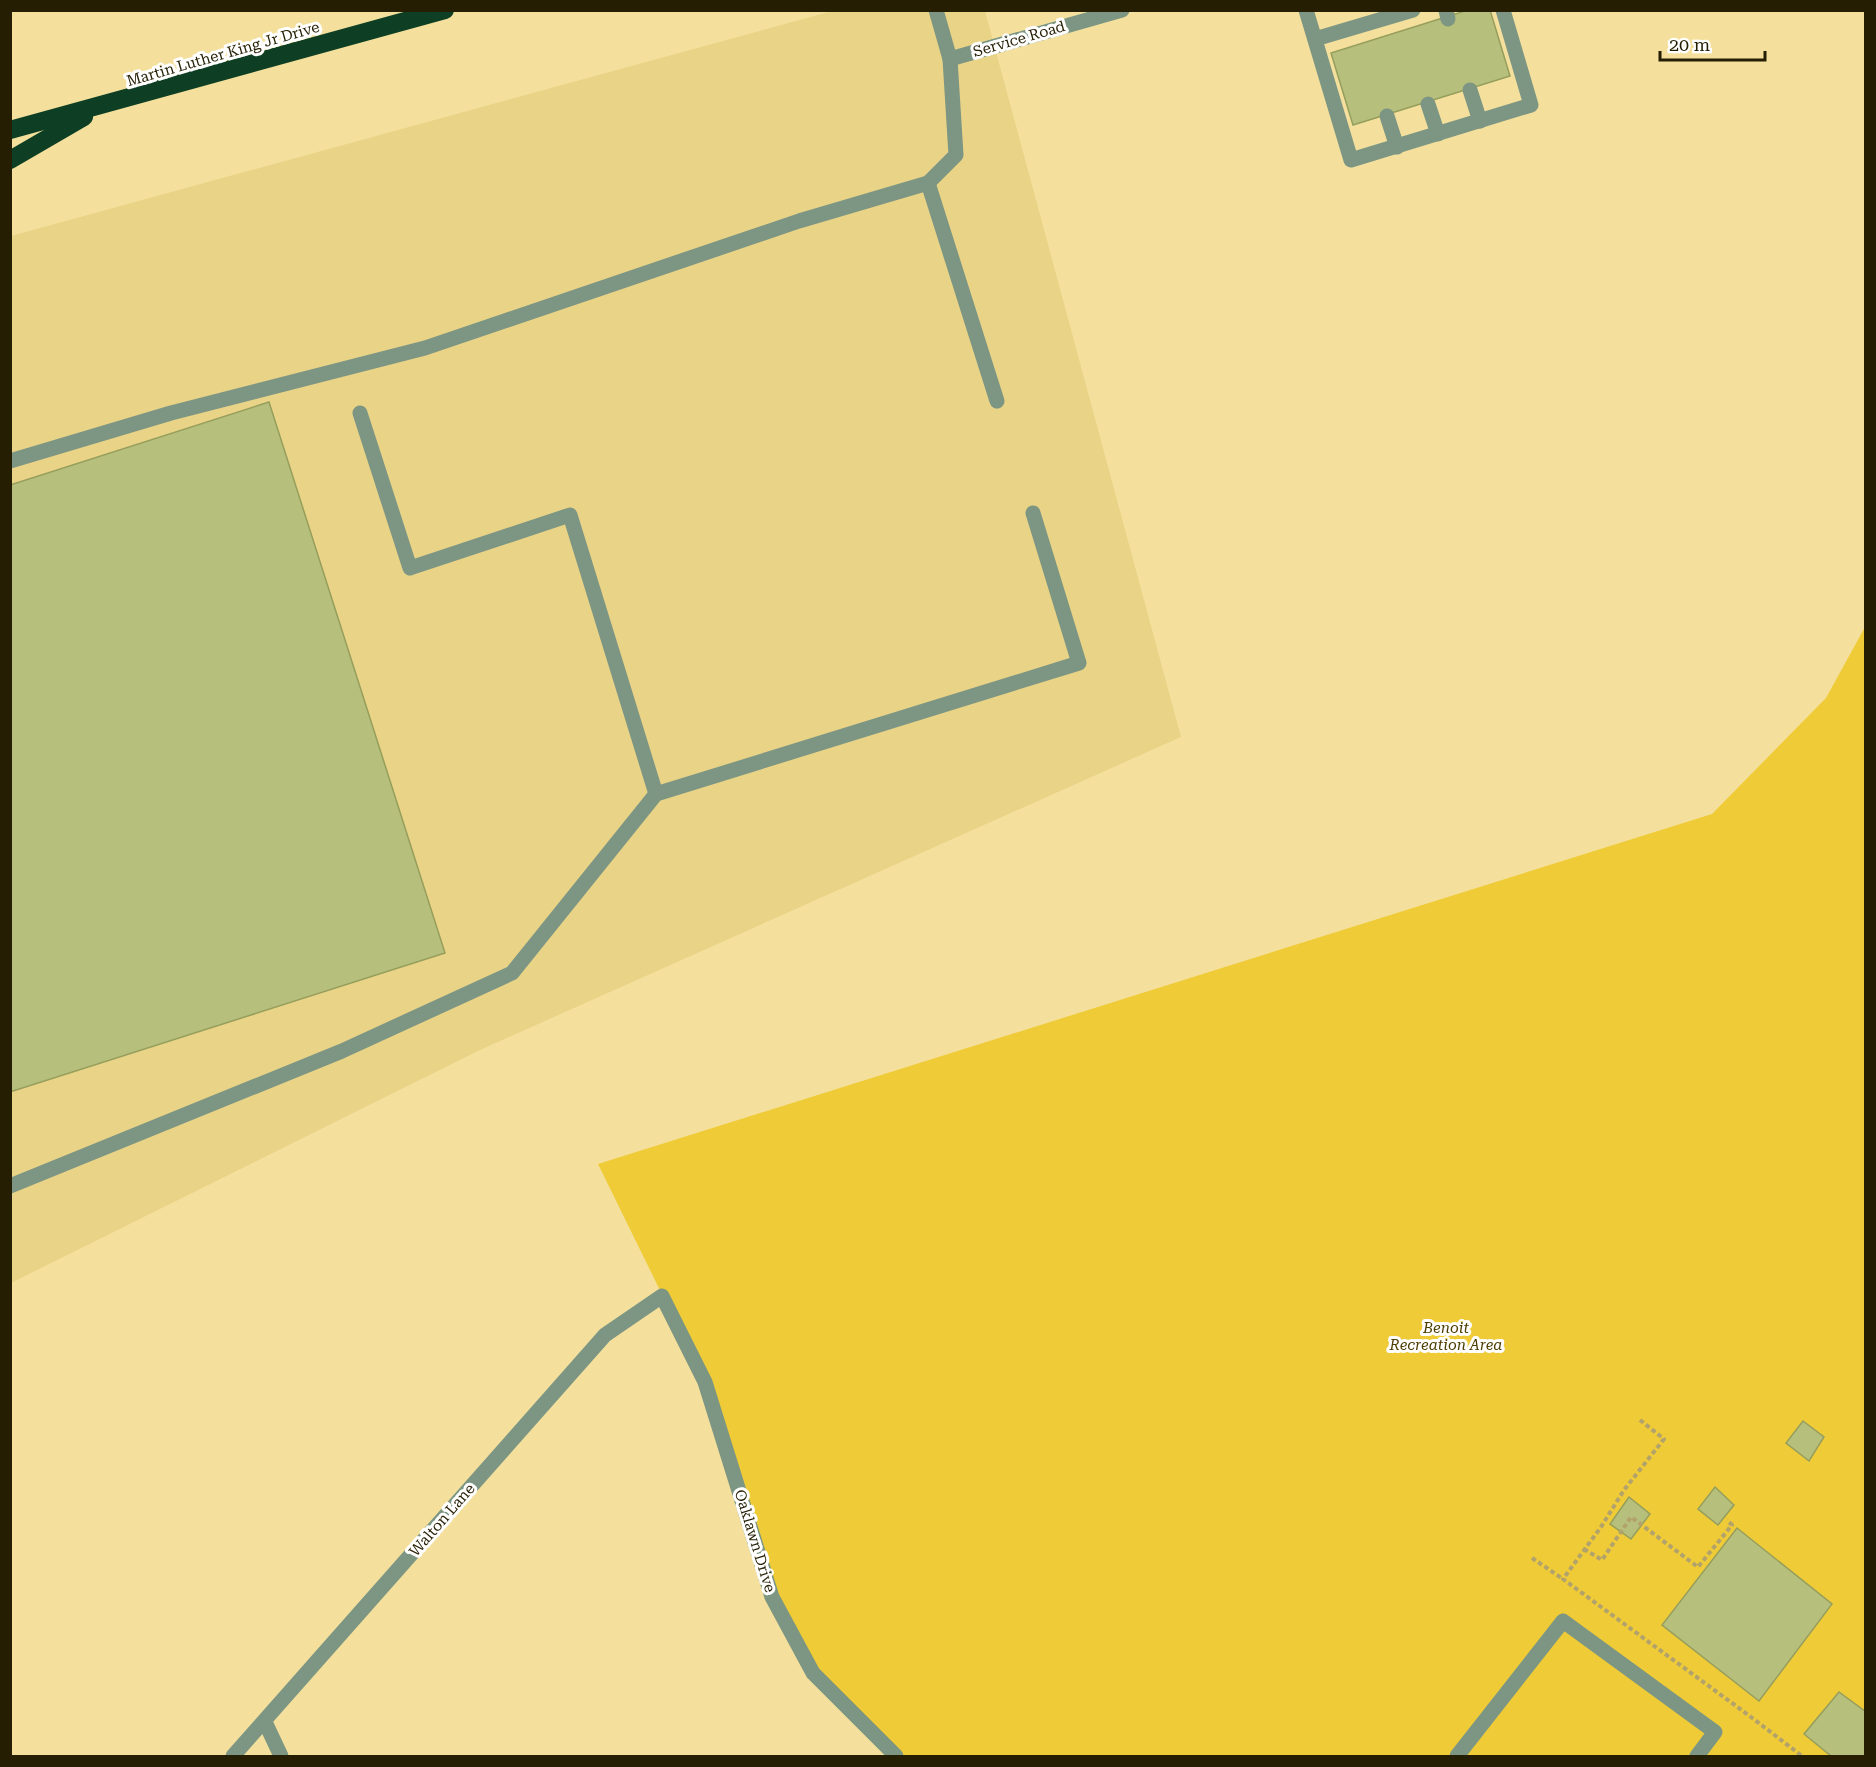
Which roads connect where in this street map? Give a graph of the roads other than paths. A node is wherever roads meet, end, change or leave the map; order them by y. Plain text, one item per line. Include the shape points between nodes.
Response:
1 (445, 10) edge
2 (936, 10) edge
3 (1122, 10) edge
4 (1306, 10) edge
5 (1503, 10) edge
6 (1407, 13) edge
7 (419, 15) edge
8 (1360, 27) junction
9 (1405, 30) dead end
10 (1315, 39) junction
11 (1365, 43) dead end
12 (950, 59) junction
13 (1470, 90) dead end
14 (1428, 104) dead end
15 (103, 106) junction
16 (1387, 116) dead end
17 (1480, 121) junction
18 (10, 130) edge
19 (1438, 134) junction
20 (1396, 147) junction
21 (10, 160) edge
22 (928, 183) junction
23 (997, 401) dead end
24 (360, 413) dead end
25 (10, 461) edge
26 (1033, 513) dead end
27 (656, 794) junction
28 (10, 1186) edge
29 (662, 1296) joint
30 (265, 1722) junction
31 (233, 1756) edge
32 (281, 1756) edge
33 (897, 1756) edge
34 (1457, 1756) edge
35 (1697, 1756) edge

1 - 7 highway, Martin Luther King Jr Drive
2 - 12 street
3 - 12 street, Service Road
4 - 10 street
5 - 17 street via 1531,105
6 - 8 street
6 - 9 street
7 - 15 highway, Martin Luther King Jr Drive
8 - 10 street
8 - 11 street
10 - 20 street via 1351,160
12 - 22 street via 956,155
13 - 17 street
14 - 19 street
15 - 18 highway, Martin Luther King Jr Drive
15 - 21 highway
16 - 20 street
17 - 19 street
19 - 20 street
22 - 23 street
22 - 25 street via 800,221 425,348 171,413
24 - 27 street via 410,568 570,515
26 - 27 street via 1079,663
27 - 28 street via 512,973 342,1051
29 - 30 street, Walton Lane via 605,1335
29 - 33 street, Oaklawn Drive via 705,1382 772,1597 813,1673
30 - 31 street, Walton Lane
30 - 32 street
34 - 35 street via 1563,1621 1715,1732

